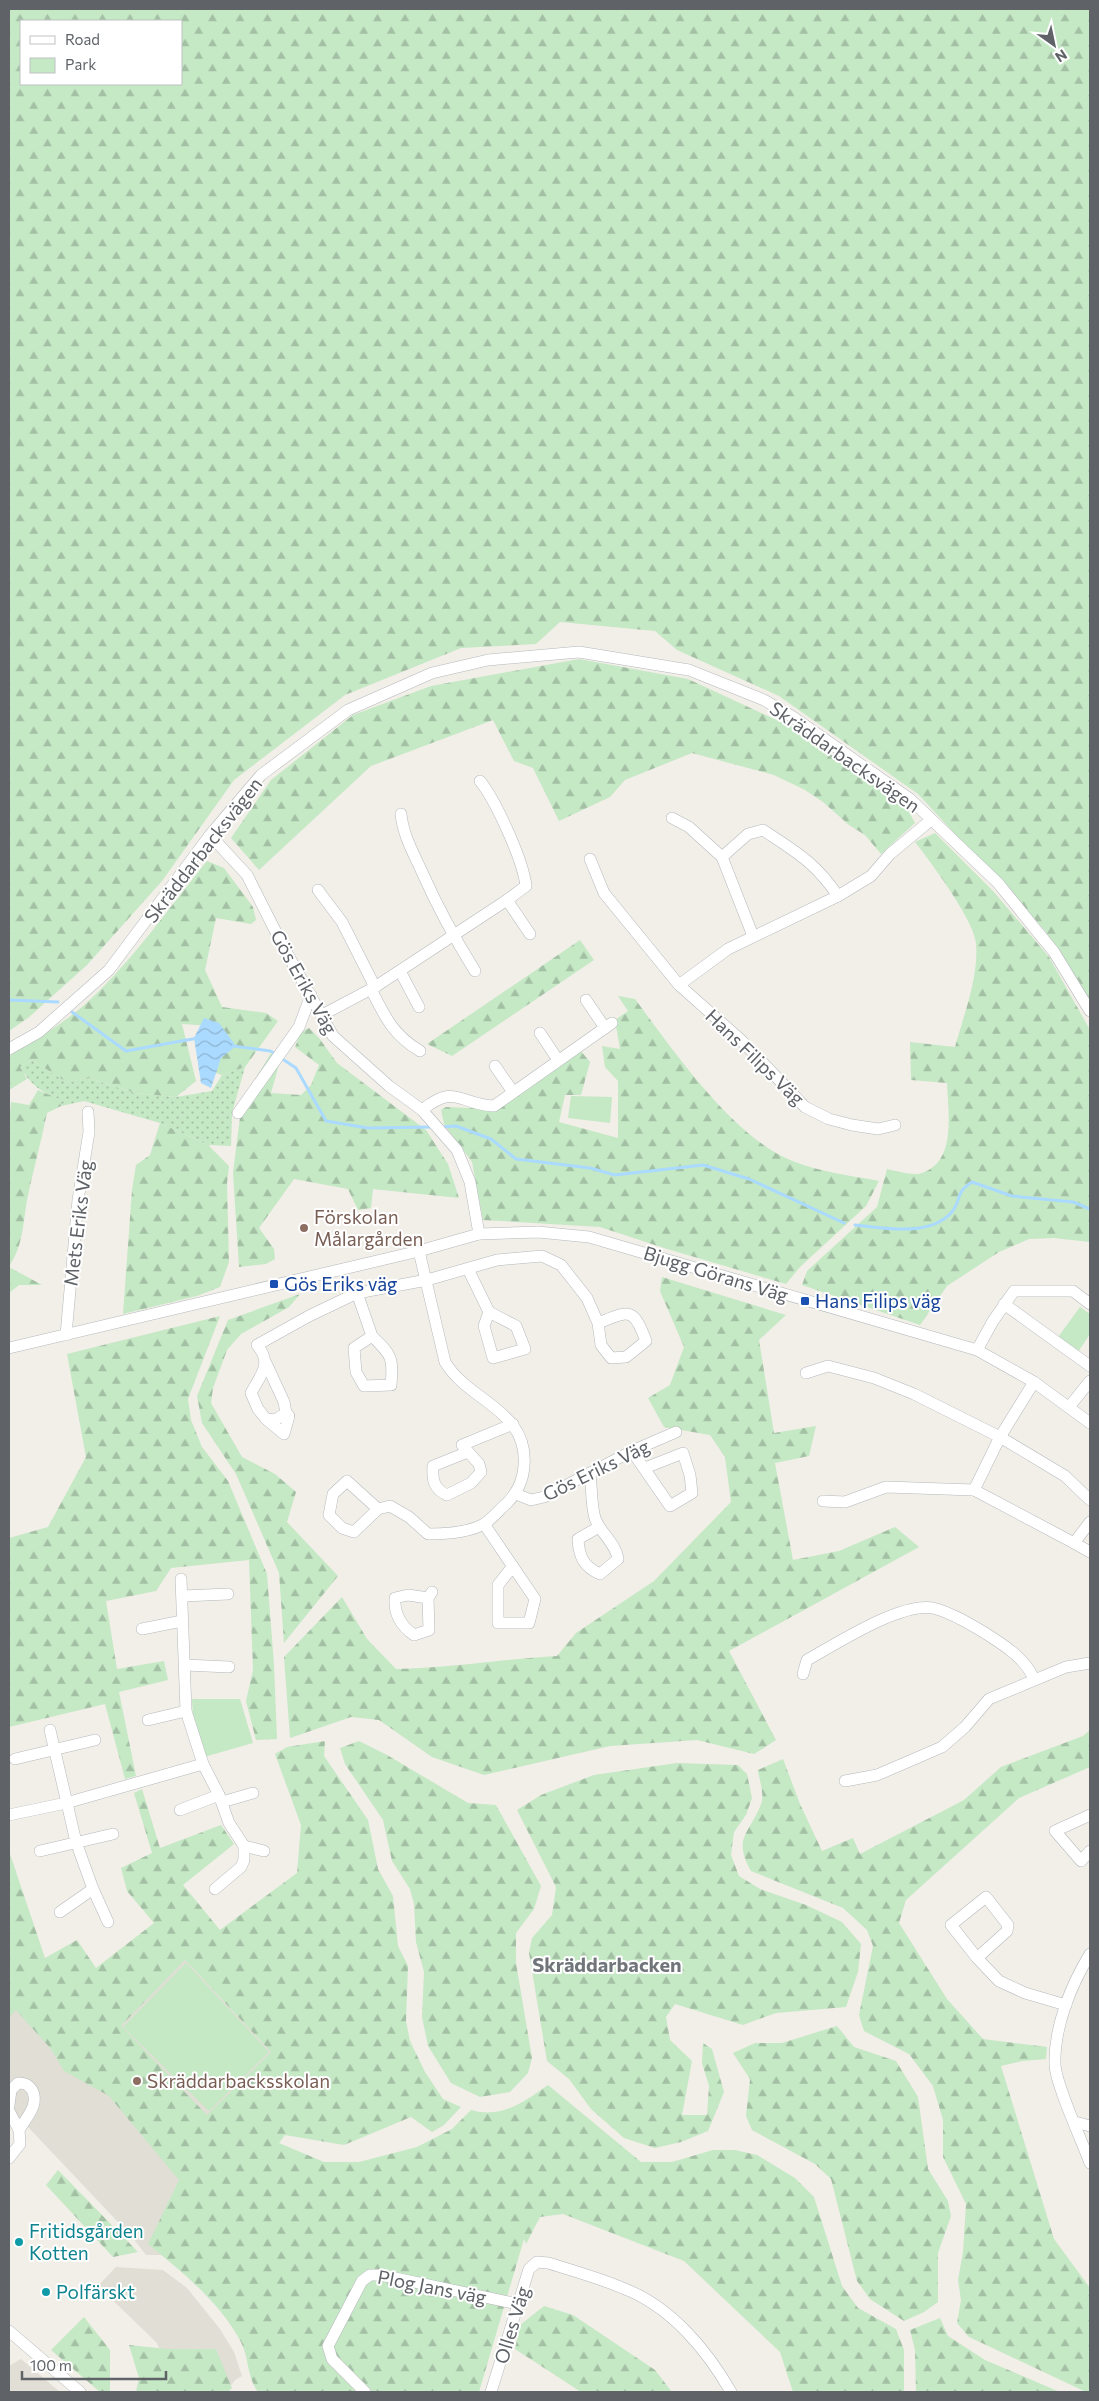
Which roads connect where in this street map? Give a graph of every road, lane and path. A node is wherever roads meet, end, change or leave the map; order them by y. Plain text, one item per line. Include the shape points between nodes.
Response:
1 (480, 781) dead end
2 (402, 814) dead end
3 (672, 818) dead end
4 (931, 820) junction
5 (210, 835) junction
6 (722, 857) junction
7 (590, 859) dead end
8 (318, 890) dead end
9 (838, 896) junction
10 (507, 900) junction
11 (530, 934) dead end
12 (453, 936) junction
13 (752, 936) junction
14 (475, 970) dead end
15 (400, 971) junction
16 (680, 985) junction
17 (373, 988) junction
18 (310, 995) junction
19 (586, 1000) dead end
20 (419, 1007) dead end
21 (1090, 1011) edge
22 (322, 1015) junction
23 (540, 1033) dead end
24 (9, 1050) edge
25 (420, 1051) dead end
26 (558, 1060) junction
27 (495, 1066) dead end
28 (513, 1092) junction
29 (422, 1110) junction
30 (88, 1112) dead end
31 (238, 1113) dead end
32 (895, 1125) dead end
33 (479, 1234) junction
34 (419, 1251) junction
35 (468, 1269) junction
36 (426, 1280) junction
37 (357, 1293) junction
38 (1004, 1304) junction
39 (1090, 1304) edge
40 (489, 1312) dead end
41 (598, 1323) junction
42 (66, 1335) junction
43 (372, 1336) junction
44 (9, 1348) edge
45 (977, 1350) junction
46 (266, 1363) junction
47 (1090, 1366) edge
48 (806, 1373) dead end
49 (1090, 1381) edge
50 (1034, 1382) junction
51 (1069, 1407) junction
52 (286, 1413) junction
53 (266, 1419) junction
54 (1090, 1423) edge
55 (513, 1424) junction
56 (676, 1432) dead end
57 (1000, 1437) junction
58 (632, 1451) junction
59 (468, 1452) dead end
60 (645, 1468) junction
61 (590, 1474) junction
62 (974, 1490) junction
63 (516, 1494) junction
64 (1090, 1500) edge
65 (823, 1501) dead end
66 (378, 1509) junction
67 (1090, 1522) edge
68 (484, 1524) junction
69 (599, 1527) dead end
70 (1074, 1543) junction
71 (1090, 1552) edge
72 (513, 1566) junction
73 (181, 1579) dead end
74 (228, 1594) dead end
75 (183, 1596) junction
76 (182, 1621) junction
77 (142, 1629) dead end
78 (1090, 1663) edge
79 (185, 1666) junction
80 (229, 1667) dead end
81 (802, 1674) dead end
82 (1034, 1680) junction
83 (186, 1711) junction
84 (148, 1720) dead end
85 (50, 1730) dead end
86 (95, 1740) dead end
87 (54, 1749) junction
88 (15, 1758) dead end
89 (203, 1764) junction
90 (846, 1781) dead end
91 (253, 1793) dead end
92 (221, 1799) junction
93 (66, 1802) junction
94 (180, 1810) dead end
95 (9, 1815) edge
96 (1090, 1815) edge
97 (113, 1834) dead end
98 (76, 1842) junction
99 (244, 1846) junction
100 (40, 1851) dead end
101 (264, 1851) dead end
102 (1090, 1851) edge
103 (93, 1889) junction
104 (215, 1889) dead end
105 (60, 1912) dead end
106 (108, 1922) dead end
107 (1090, 1954) edge
108 (978, 1958) junction
109 (1066, 2005) junction
110 (9, 2105) edge
111 (9, 2111) edge
112 (1075, 2122) junction
113 (1090, 2126) edge
114 (19, 2130) junction
115 (9, 2158) edge
116 (1090, 2162) edge
117 (518, 2304) junction
118 (9, 2331) edge
119 (80, 2392) edge
120 (365, 2392) edge
121 (491, 2392) edge
122 (731, 2392) edge

1 - 10 street via 489,792 525,874 526,886
2 - 12 street via 403,830
3 - 6 street via 689,827
4 - 5 street, Skräddarbacksvägen via 903,794 764,700 689,670 579,652 488,660 432,673 373,697 348,710 261,775
4 - 9 street via 890,854 871,876
4 - 21 street, Skräddarbacksvägen via 998,883 1054,952
5 - 18 street, Gös Eriks Väg via 247,874
5 - 24 street, Skräddarbacksvägen via 109,970 39,1032
6 - 9 street via 748,834 763,830 812,863
6 - 13 street
7 - 16 street, Hans Filips Väg via 604,893
8 - 17 street via 342,922
9 - 13 street
10 - 11 street
10 - 12 street
12 - 14 street
12 - 15 street
13 - 16 street via 728,949
15 - 17 street
15 - 20 street
16 - 32 street, Hans Filips Väg via 740,1040 805,1108 852,1125 878,1129
17 - 22 street
17 - 25 street via 390,1027
18 - 22 street, Gös Eriks Väg
18 - 31 street via 299,1027
19 - 26 street via 608,1026
22 - 29 street, Gös Eriks Väg via 333,1036 352,1055
23 - 26 street
26 - 28 street
27 - 28 street
28 - 29 street via 494,1106 448,1094
29 - 33 street, Gös Eriks Väg via 457,1150 470,1182
30 - 42 street, Mets Eriks Väg via 89,1132 78,1200
33 - 34 street
33 - 45 street, Bjugg Görans Väg via 538,1232 589,1237
34 - 36 street, Gös Eriks Väg
34 - 42 street
35 - 36 street
35 - 40 street
35 - 41 street via 497,1260 542,1256 561,1265 570,1275 587,1298
36 - 37 street
36 - 55 street, Gös Eriks Väg via 445,1362 454,1376
37 - 43 street
37 - 46 street via 257,1345
38 - 39 street via 1014,1291 1047,1289 1073,1291
38 - 45 street
38 - 47 street
41 - 41 street via 601,1345 611,1358 626,1357 646,1341 634,1316 625,1313
42 - 44 street
43 - 43 street via 354,1348 356,1372 364,1386 391,1385 389,1352
45 - 50 street, Bjugg Görans Väg
46 - 52 street
46 - 53 street via 251,1393
48 - 57 street via 828,1366 874,1378
49 - 51 street
50 - 51 street, Bjugg Görans Väg
50 - 57 street
51 - 54 street, Bjugg Görans Väg
52 - 53 street via 275,1420
52 - 53 street via 289,1416 284,1434
55 - 59 street via 462,1445
55 - 63 street, Gös Eriks Väg via 525,1451 523,1477
56 - 58 street, Gös Eriks Väg
57 - 62 street
57 - 64 street via 1066,1476
58 - 60 street, Gös Eriks Väg
58 - 61 street, Gös Eriks Väg
60 - 60 street, Gös Eriks Väg via 670,1506 692,1493 683,1453
61 - 63 street, Gös Eriks Väg via 544,1497 530,1500
61 - 69 street, Gös Eriks Väg via 594,1516
62 - 65 street via 886,1486 845,1502
62 - 70 street
63 - 68 street, Gös Eriks Väg
66 - 66 street via 347,1481 333,1494 329,1515 342,1528 354,1532
66 - 68 street, Gös Eriks Väg via 390,1506 428,1534 451,1534
67 - 70 street
68 - 72 street
70 - 71 street
72 - 72 street via 535,1599 529,1623 498,1623 498,1584
73 - 75 street
74 - 75 street
75 - 76 street
76 - 77 street
76 - 79 street
78 - 82 street via 1066,1667
79 - 80 street
79 - 83 street
81 - 82 street via 807,1660 894,1613 932,1608 968,1623 1006,1646 1030,1669
82 - 90 street via 989,1699 942,1746 877,1775
83 - 84 street
83 - 89 street
85 - 87 street
86 - 87 street
87 - 88 street
87 - 93 street
89 - 92 street
89 - 93 street
91 - 92 street
92 - 94 street
92 - 99 street
93 - 95 street
93 - 98 street
96 - 102 street via 1056,1832 1081,1860
97 - 98 street
98 - 100 street
98 - 103 street
99 - 101 street
99 - 104 street via 241,1867
103 - 105 street
103 - 106 street
107 - 109 street
108 - 108 street via 1007,1931 1008,1925 986,1897 951,1925
108 - 109 street via 999,1982
109 - 112 street via 1055,2065
110 - 114 street via 11,2090 18,2083 30,2087 35,2099 33,2107
111 - 114 street
112 - 113 street
112 - 116 street
114 - 115 street via 20,2144
117 - 120 street, Plog Jans väg via 381,2275 368,2276 362,2281 328,2346 332,2358
117 - 121 street, Olles Väg
117 - 122 street, Olles Väg via 529,2269 538,2262 627,2289 678,2323
118 - 119 street

